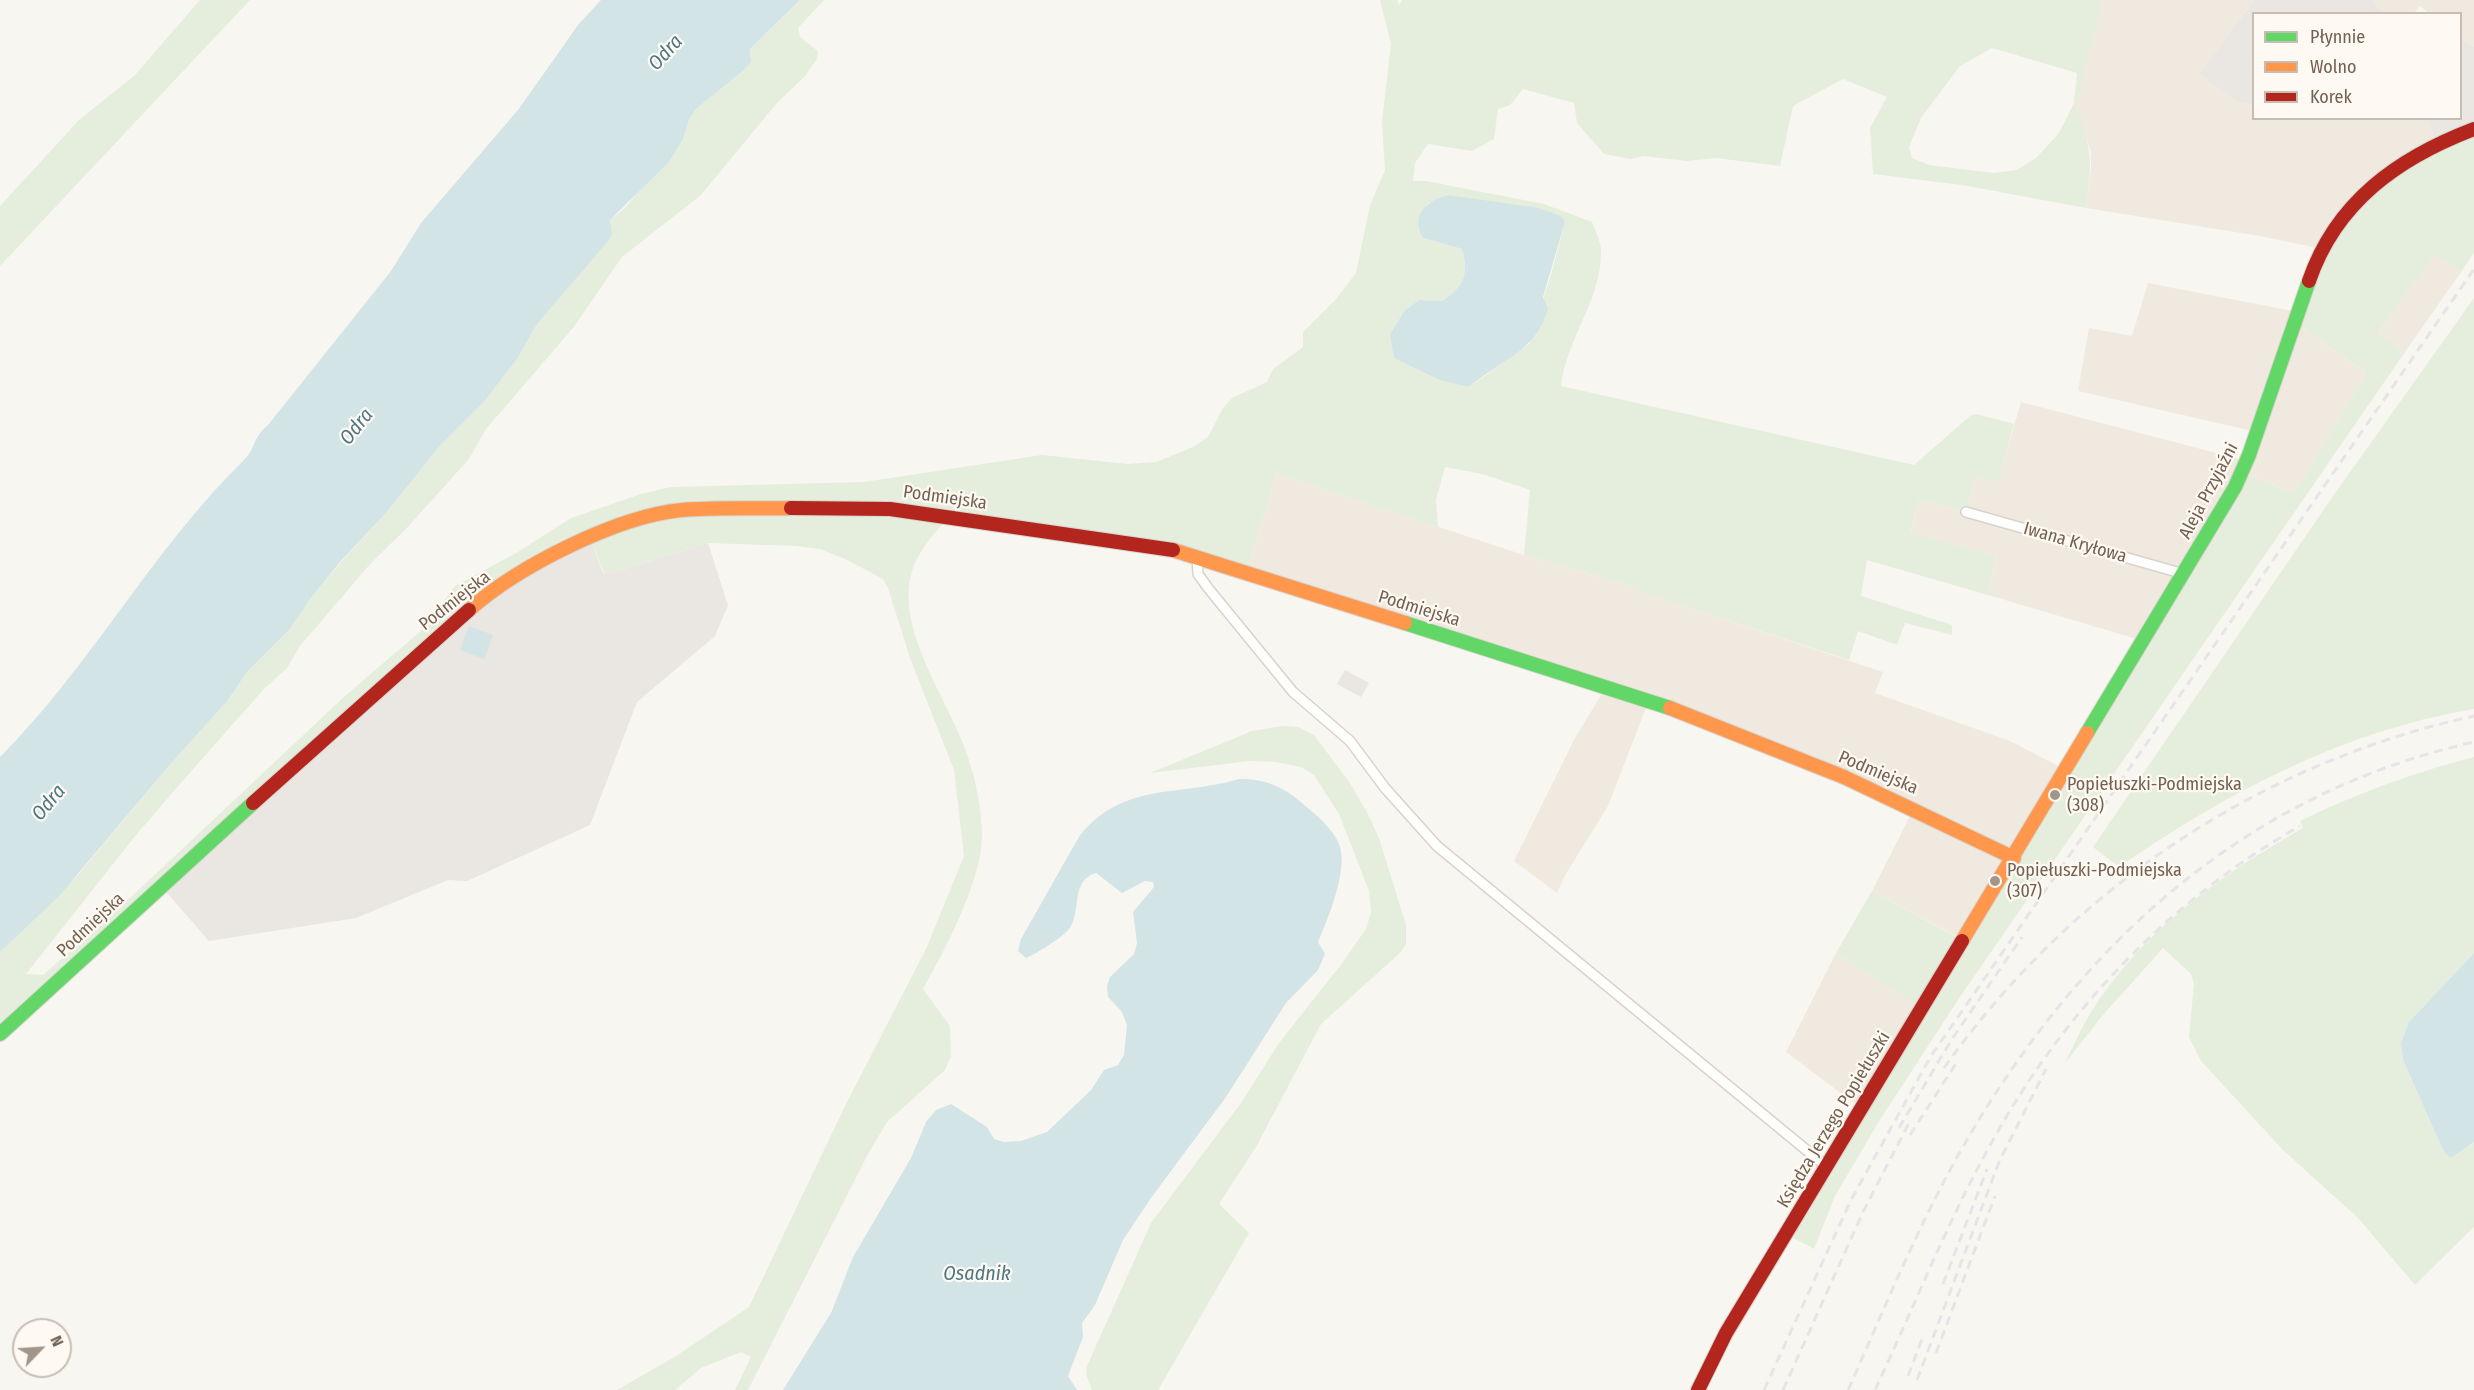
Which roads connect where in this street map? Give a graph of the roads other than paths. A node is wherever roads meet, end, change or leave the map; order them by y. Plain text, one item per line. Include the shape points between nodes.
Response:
1 (2474, 129) edge
2 (1966, 512) dead end
3 (1197, 557) junction
4 (2184, 574) junction
5 (2014, 858) junction
6 (2006, 872) joint
7 (0, 1034) edge
8 (1827, 1167) junction
9 (1698, 1390) edge

1 - 4 street, Aleja Przyjaźni via 2403,160 2365,193 2327,240 2315,263 2242,473
2 - 4 street, Iwana Kryłowa
3 - 5 street, Podmiejska via 1649,700 1864,786
3 - 7 street, Podmiejska via 1130,542 862,507 681,510 616,526 529,570 471,608
3 - 8 street via 1198,574 1293,692 1350,741 1385,788 1437,846
4 - 5 street, Aleja Przyjaźni
5 - 6 street, Aleja Przyjaźni
6 - 8 street, Księdza Jerzego Popiełuszki
8 - 9 street, Księdza Jerzego Popiełuszki via 1726,1333

